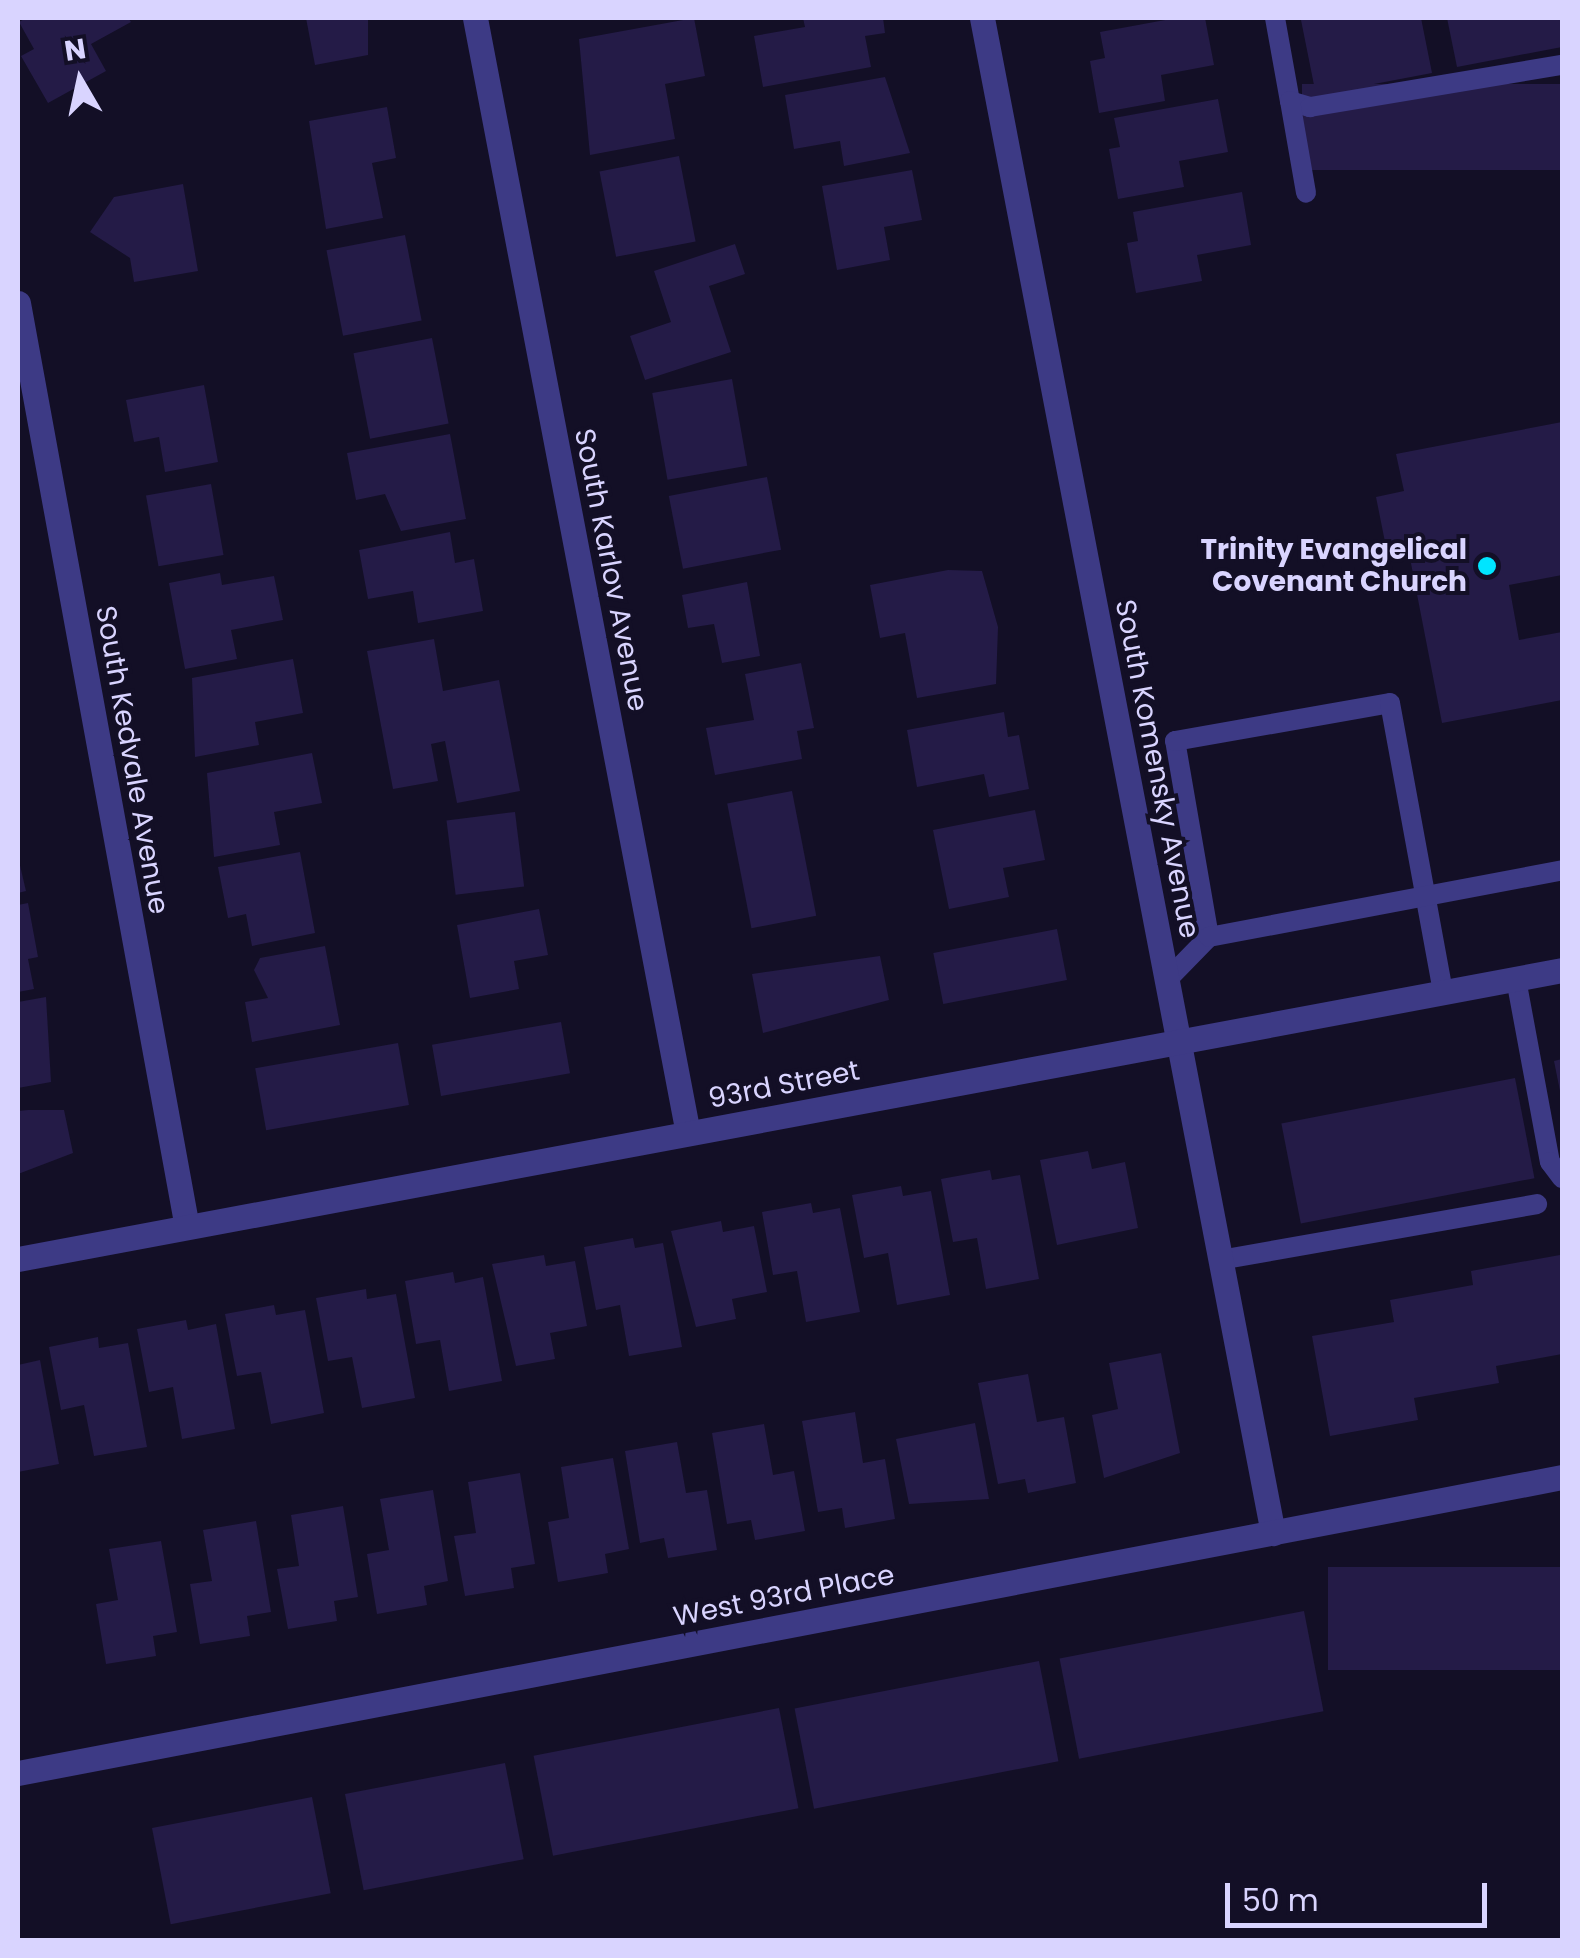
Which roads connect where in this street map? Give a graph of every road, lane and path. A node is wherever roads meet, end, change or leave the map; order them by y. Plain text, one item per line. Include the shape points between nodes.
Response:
1 (476, 18) edge
2 (982, 18) edge
3 (1275, 18) edge
4 (1562, 65) edge
5 (1290, 101) junction
6 (1306, 193) dead end
7 (18, 302) edge
8 (1562, 870) edge
9 (1426, 896) junction
10 (1209, 936) junction
11 (1562, 970) edge
12 (1516, 978) junction
13 (1167, 980) junction
14 (1443, 992) junction
15 (1179, 1042) junction
16 (688, 1133) junction
17 (1562, 1178) edge
18 (1537, 1204) dead end
19 (187, 1227) junction
20 (18, 1259) edge
21 (1220, 1260) junction
22 (1562, 1477) edge
23 (1273, 1532) junction
24 (18, 1773) edge

1 - 16 street, South Karlov Avenue
2 - 13 street, South Komensky Avenue
3 - 5 lane
4 - 5 lane via 1310,107
5 - 6 lane
7 - 19 street, South Kedvale Avenue
8 - 9 lane
9 - 10 lane
9 - 10 lane via 1390,703 1175,741
9 - 14 lane
10 - 13 lane
11 - 12 street, 93rd Street
12 - 14 street, 93rd Street
12 - 17 lane via 1550,1162
13 - 15 street, South Komensky Avenue
14 - 15 street, 93rd Street
15 - 16 street, 93rd Street
15 - 21 street, South Komensky Avenue
16 - 19 street, 93rd Street
18 - 21 lane
19 - 20 street, 93rd Street
21 - 23 street, South Komensky Avenue
22 - 23 street, West 93rd Place
23 - 24 street, West 93rd Place

